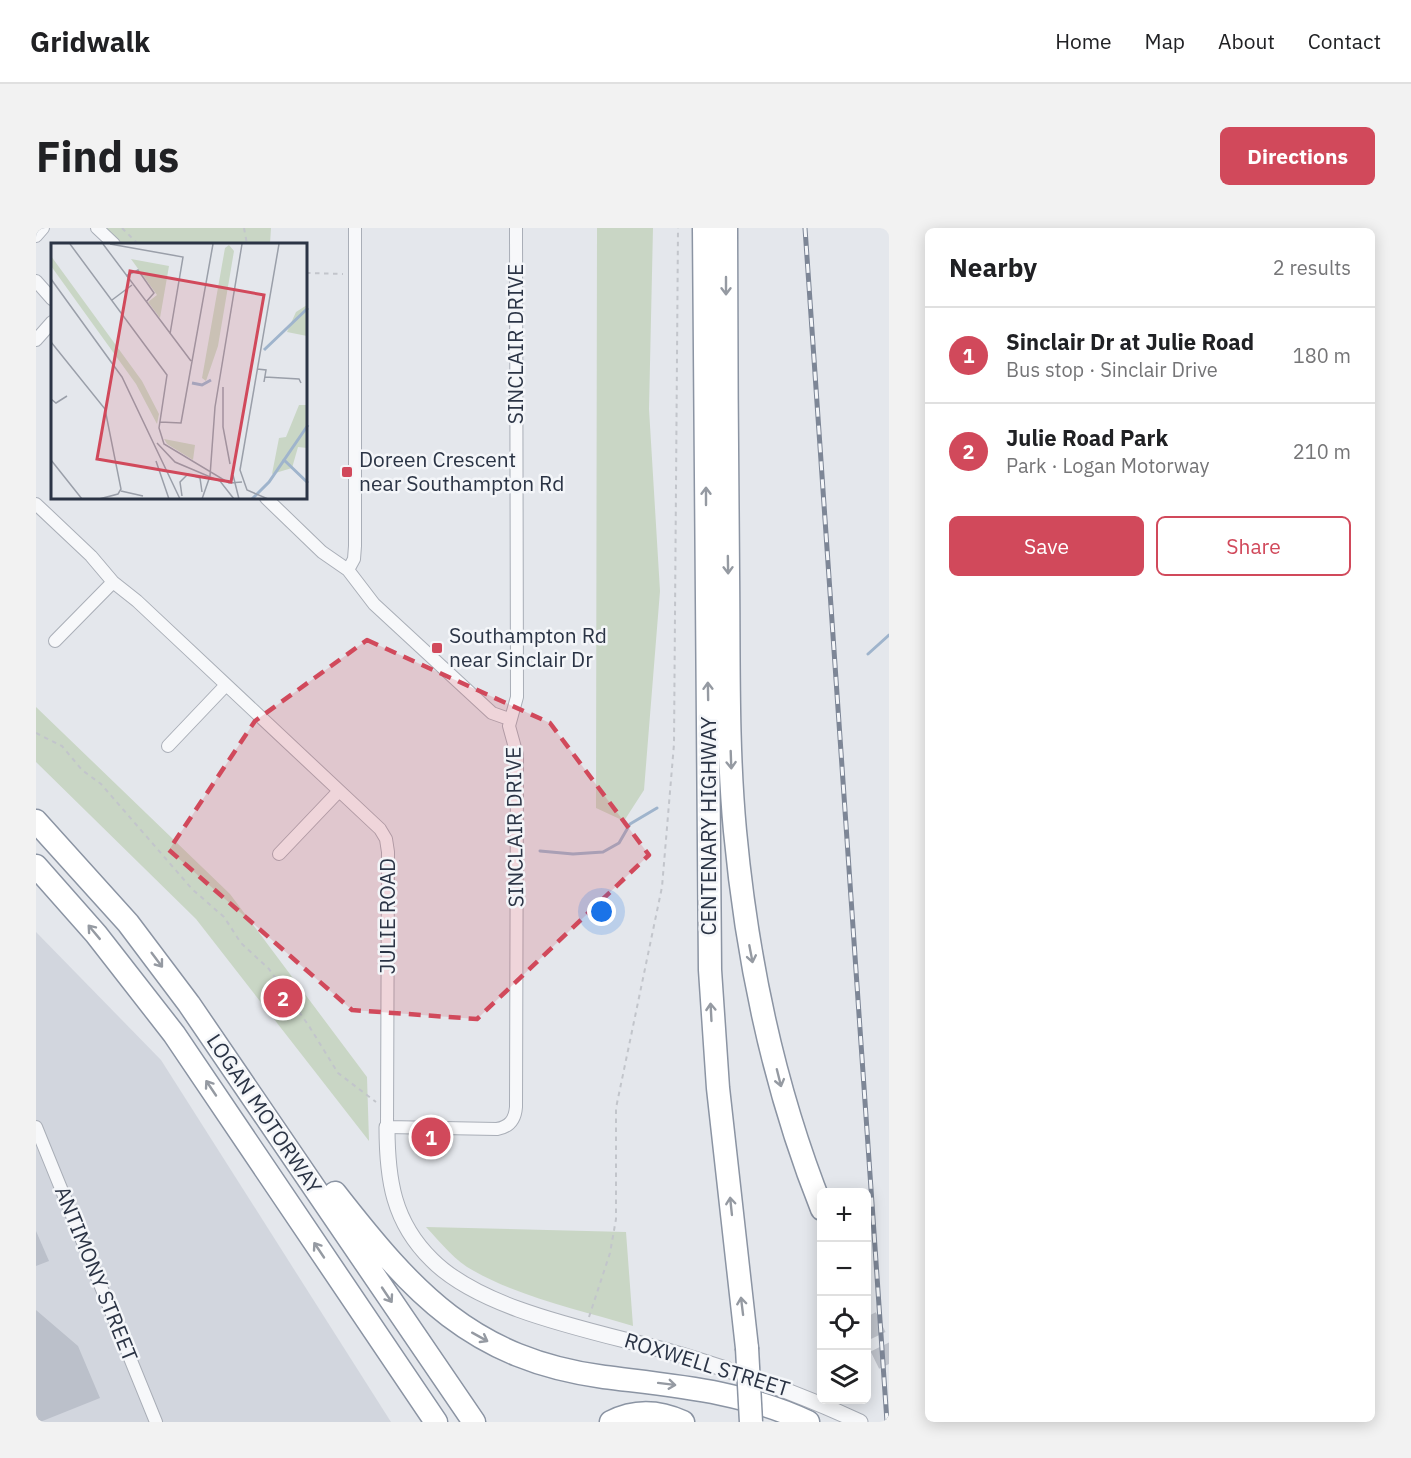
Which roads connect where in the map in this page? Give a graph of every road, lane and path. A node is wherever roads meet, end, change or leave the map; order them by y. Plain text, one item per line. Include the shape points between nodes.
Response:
1 (44, 228) edge
2 (97, 228) edge
3 (122, 228) edge
4 (244, 228) edge
5 (355, 228) edge
6 (516, 228) edge
7 (678, 228) edge
8 (704, 228) edge
9 (726, 228) edge
10 (36, 236) edge
11 (113, 243) edge
12 (137, 243) edge
13 (247, 243) edge
14 (308, 273) edge
15 (355, 274) junction
16 (36, 281) edge
17 (51, 298) edge
18 (51, 323) edge
19 (36, 340) edge
20 (268, 500) edge
21 (36, 504) edge
22 (348, 570) junction
23 (113, 582) junction
24 (55, 641) dead end
25 (226, 685) junction
26 (509, 719) junction
27 (36, 733) edge
28 (168, 746) dead end
29 (338, 792) junction
30 (36, 821) edge
31 (279, 854) dead end
32 (36, 866) edge
33 (376, 1102) dead end
34 (36, 1126) edge
35 (387, 1127) junction
36 (284, 1142) junction
37 (817, 1194) edge
38 (586, 1325) junction
39 (400, 1370) junction
40 (156, 1422) edge
41 (423, 1422) edge
42 (436, 1422) edge
43 (474, 1422) edge
44 (611, 1422) edge
45 (682, 1422) edge
46 (751, 1422) edge
47 (808, 1422) edge
48 (860, 1422) edge

1 - 10 street
2 - 11 street
3 - 12 path
4 - 13 path
5 - 15 street
6 - 26 street, SINCLAIR DRIVE via 517,688
7 - 38 path via 674,744 669,827 653,938 616,1108 616,1218 610,1253
46 -> 8 highway, CENTENARY HIGHWAY, bridge via 710,982
9 -> 37 highway, CENTENARY HIGHWAY via 730,714 735,830 747,935 765,1022 782,1090
14 - 15 path
15 - 22 street via 355,553
16 - 17 street
18 - 19 street
20 - 22 street via 322,552
21 - 23 street, JULIE ROAD
22 - 26 street via 368,598 470,693 492,713
23 - 24 street
23 - 25 street, JULIE ROAD
25 - 28 street
25 - 29 street, JULIE ROAD
26 - 35 street, SINCLAIR DRIVE via 517,755 515,1116 497,1130
27 - 33 path via 62,746 82,770 101,784 192,889 224,917 241,943 269,969 338,1073
29 - 31 street
29 - 35 street, JULIE ROAD via 380,829 388,852
30 -> 36 highway, LOGAN MOTORWAY via 129,922
39 -> 32 highway, LOGAN MOTORWAY via 174,1034 96,934
34 - 40 street, ANTIMONY STREET
35 - 38 street, JULIE ROAD via 387,1167 393,1195 404,1222 432,1260 450,1277 483,1296
36 -> 43 highway, LOGAN MOTORWAY
36 -> 47 highway via 302,1152 416,1290 483,1339 559,1369 715,1391 762,1403
38 - 48 street, ROXWELL STREET via 768,1381
39 - 41 highway via 400,1387
39 - 42 highway, LOGAN MOTORWAY
44 - 45 highway via 627,1415 650,1413

